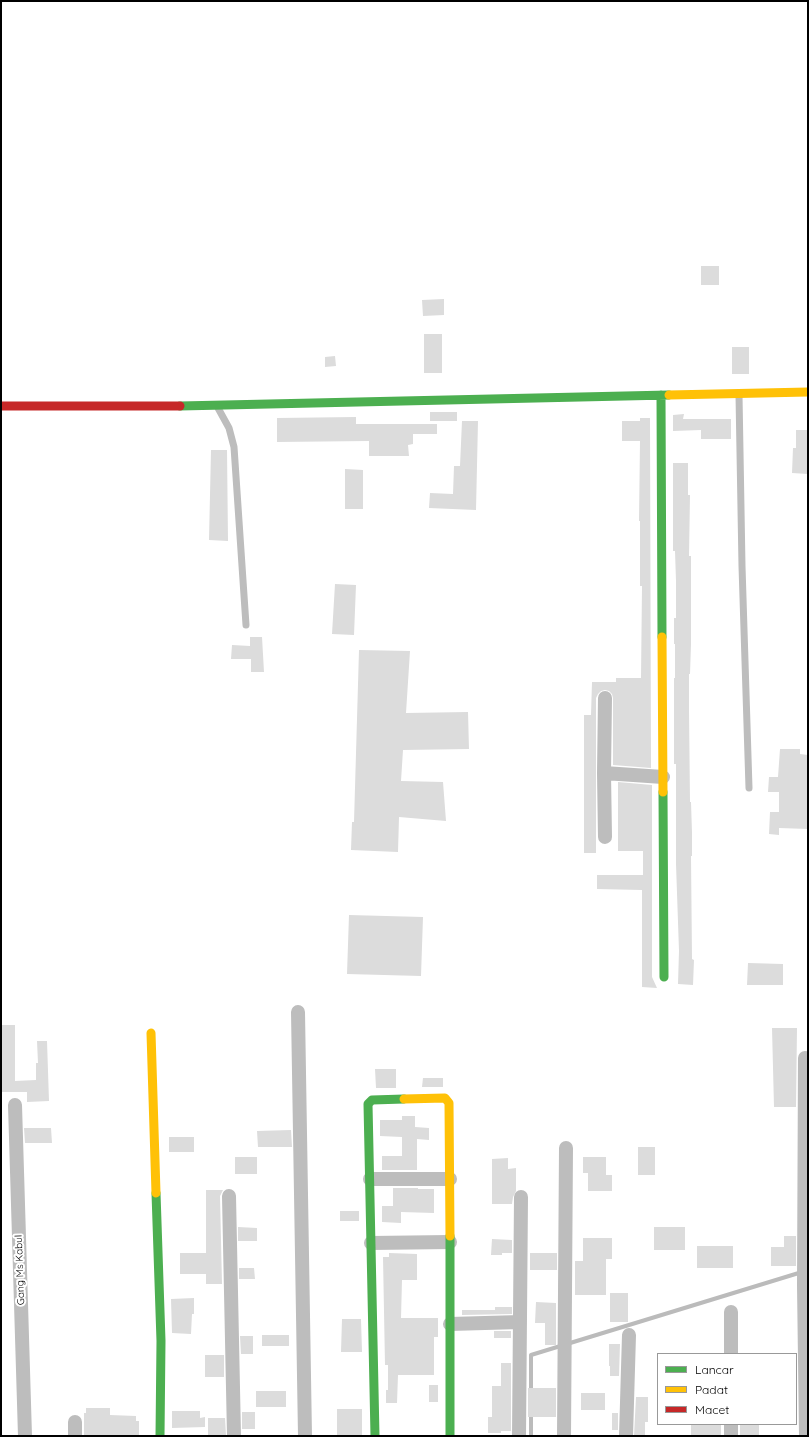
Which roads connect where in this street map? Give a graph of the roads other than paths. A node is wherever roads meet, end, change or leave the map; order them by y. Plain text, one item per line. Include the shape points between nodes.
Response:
1 (808, 392) edge
2 (739, 393) junction
3 (661, 395) junction
4 (1, 406) edge
5 (217, 406) junction
6 (246, 625) dead end
7 (605, 698) dead end
8 (604, 773) junction
9 (663, 777) junction
10 (748, 788) dead end
11 (605, 836) dead end
12 (664, 977) dead end
13 (298, 1012) dead end
14 (151, 1033) dead end
15 (805, 1058) dead end
16 (15, 1105) dead end
17 (566, 1148) dead end
18 (370, 1179) junction
19 (450, 1179) junction
20 (229, 1196) dead end
21 (521, 1197) dead end
22 (450, 1242) junction
23 (371, 1243) junction
24 (732, 1312) dead end
25 (520, 1322) junction
26 (450, 1324) junction
27 (629, 1335) dead end
28 (731, 1353) edge
29 (731, 1425) edge
30 (25, 1436) edge
31 (160, 1436) edge
32 (234, 1436) edge
33 (305, 1436) edge
34 (375, 1436) edge
35 (450, 1436) edge
36 (519, 1436) edge
37 (564, 1436) edge
38 (626, 1436) edge
39 (731, 1436) edge
40 (806, 1436) edge

1 - 2 street
2 - 3 street
2 - 10 lane
3 - 5 street
3 - 9 street
4 - 5 street
5 - 6 lane via 229,428 234,447
7 - 8 street
8 - 9 street
8 - 11 street
9 - 12 street
13 - 33 street
14 - 31 street via 161,1341
15 - 40 street
16 - 30 street, Gang Ms Kabul
17 - 37 street
18 - 19 street
18 - 19 street via 370,1101 445,1098 449,1103
18 - 23 street
19 - 22 street
20 - 32 street
21 - 25 street
22 - 23 street
22 - 26 street
23 - 34 street
24 - 28 street
25 - 26 street
25 - 36 street
26 - 35 street
27 - 38 street
29 - 39 street

